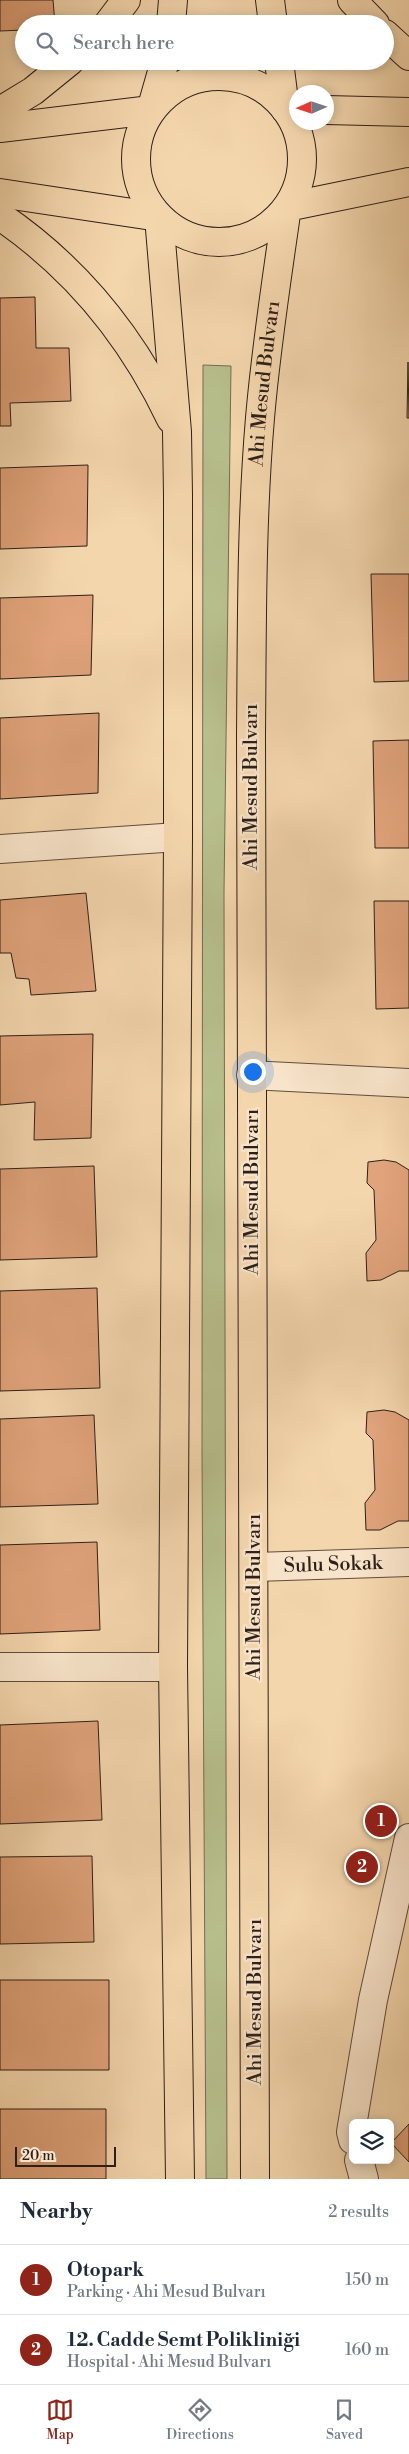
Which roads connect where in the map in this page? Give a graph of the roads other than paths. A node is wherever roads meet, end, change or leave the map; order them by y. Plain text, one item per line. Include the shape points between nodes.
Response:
1 (126, 0) edge
2 (173, 0) edge
3 (270, 0) edge
4 (352, 0) edge
5 (115, 15) edge
6 (172, 15) edge
7 (272, 15) edge
8 (366, 15) edge
9 (394, 42) edge
10 (409, 56) edge
11 (59, 70) edge
12 (162, 70) edge
13 (280, 70) edge
14 (289, 102) edge
15 (289, 108) edge
16 (151, 110) junction
17 (334, 110) edge
18 (0, 111) edge
19 (409, 112) edge
20 (0, 128) edge
21 (296, 130) edge
22 (409, 182) edge
23 (0, 193) edge
24 (287, 207) junction
25 (0, 216) edge
26 (159, 217) junction
27 (177, 432) junction
28 (178, 837) junction
29 (0, 849) edge
30 (251, 1076) junction
31 (409, 1083) edge
32 (409, 1562) edge
33 (255, 1567) junction
34 (0, 1667) edge
35 (173, 1667) junction
36 (409, 1838) edge
37 (353, 2119) edge
38 (360, 2164) edge
39 (180, 2179) edge
40 (255, 2179) edge
41 (364, 2179) edge

1 - 5 main road
2 - 6 main road
3 - 7 main road
4 - 8 main road
9 - 10 main road
11 - 18 main road
12 - 16 main road, Ahi Mesud Bulvarı
13 - 14 main road, Ahi Mesud Bulvarı
15 - 16 main road, Ahi Mesud Bulvarı via 255,84 237,77 218,75 180,84
16 - 20 main road
16 - 26 main road, Ahi Mesud Bulvarı via 136,146 136,165 139,184
17 - 19 main road
21 - 24 main road, Ahi Mesud Bulvarı via 302,169
22 - 24 main road
23 - 26 main road
24 - 26 main road, Ahi Mesud Bulvarı via 273,223 235,241 194,239
24 - 30 main road, Ahi Mesud Bulvarı via 267,346 255,507
25 - 27 main road via 58,261 107,314 139,358
26 - 27 main road
27 - 28 main road
28 - 29 street
28 - 35 main road
30 - 31 street
30 - 33 main road, Ahi Mesud Bulvarı
32 - 33 street, Sulu Sokak
33 - 40 main road, Ahi Mesud Bulvarı
34 - 35 street
35 - 39 main road
36 - 37 street via 373,2000
38 - 41 street

